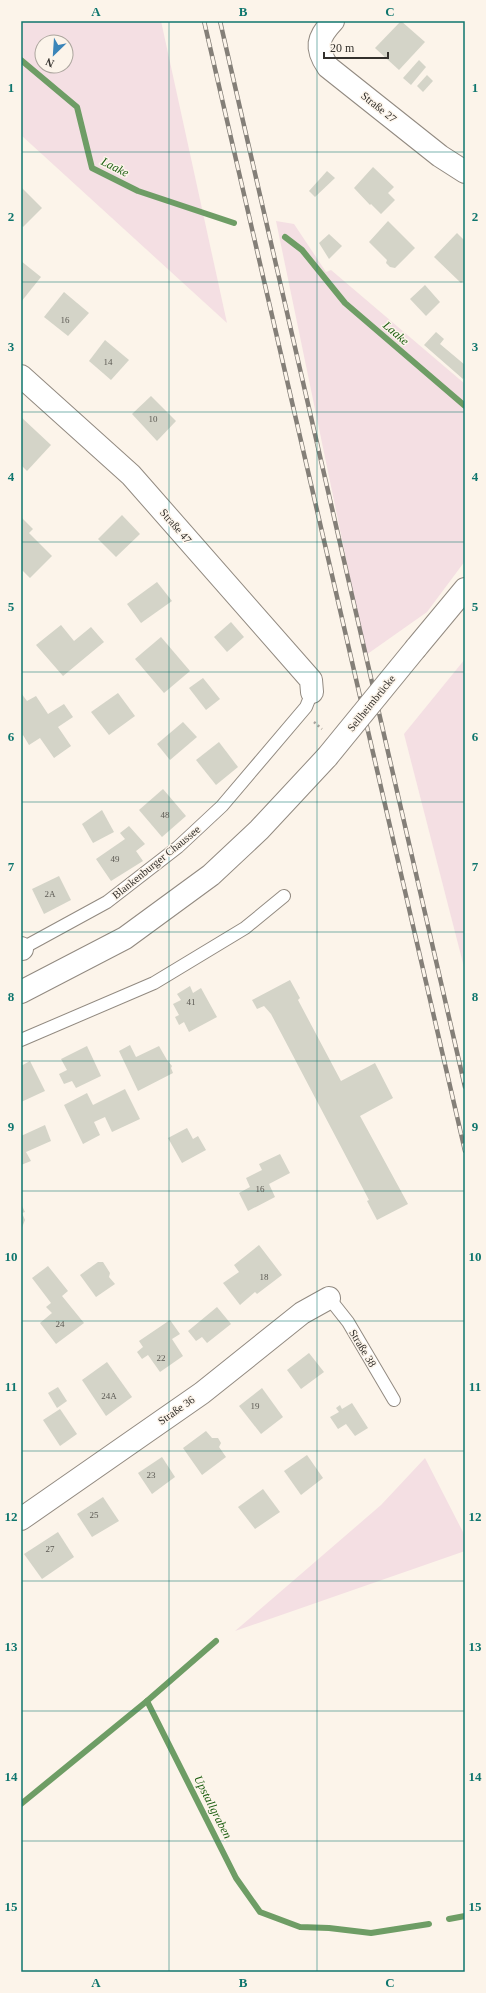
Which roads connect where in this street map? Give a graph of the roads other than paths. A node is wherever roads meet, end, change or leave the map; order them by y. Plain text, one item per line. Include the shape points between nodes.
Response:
1 (329, 25) edge
2 (465, 172) edge
3 (21, 376) edge
4 (462, 592) edge
5 (312, 692) joint
6 (284, 896) dead end
7 (21, 949) edge
8 (21, 992) edge
9 (21, 1040) edge
10 (329, 1298) joint
11 (394, 1400) dead end
12 (21, 1519) edge

1 - 2 street, Straße 27 via 318,44 320,54 328,67 440,156
3 - 5 street, Straße 47 via 131,475 311,680
4 - 8 street, Sellheimbrücke, bridge via 327,757 259,830 211,875 126,938
5 - 7 lane, Blankenburger Chaussee via 306,707 222,806 178,847 107,902
6 - 9 lane via 246,928 154,983
10 - 11 lane, Straße 38 via 348,1322
10 - 12 street, Straße 36 via 302,1313 202,1393

